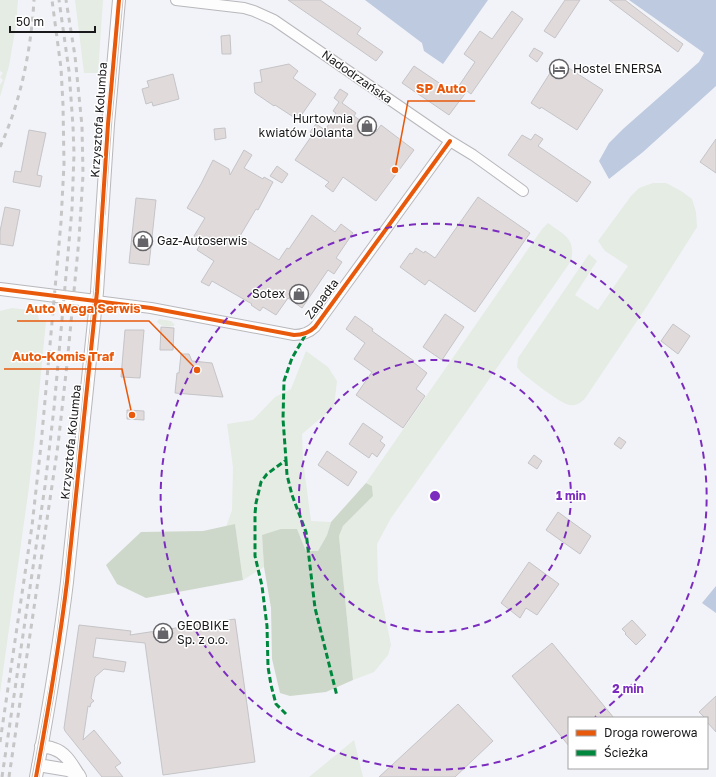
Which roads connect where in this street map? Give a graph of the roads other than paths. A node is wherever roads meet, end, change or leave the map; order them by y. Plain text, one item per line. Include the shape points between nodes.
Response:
1 (120, 0) edge
2 (176, 0) edge
3 (450, 141) junction
4 (524, 191) dead end
5 (0, 289) edge
6 (96, 301) junction
7 (41, 746) junction
8 (38, 765) junction
9 (80, 776) edge
10 (36, 777) edge

1 - 6 street, Krzysztofa Kolumba
2 - 3 street, Nadodrzańska via 254,10 274,20
3 - 4 street, Nadodrzańska
3 - 6 street, Zapadła via 315,327 306,334 294,335 151,308
5 - 6 street
6 - 7 street, Krzysztofa Kolumba via 62,626
7 - 8 street, Krzysztofa Kolumba
7 - 9 street via 53,748 62,754
8 - 9 street via 68,770
8 - 10 street, Krzysztofa Kolumba

